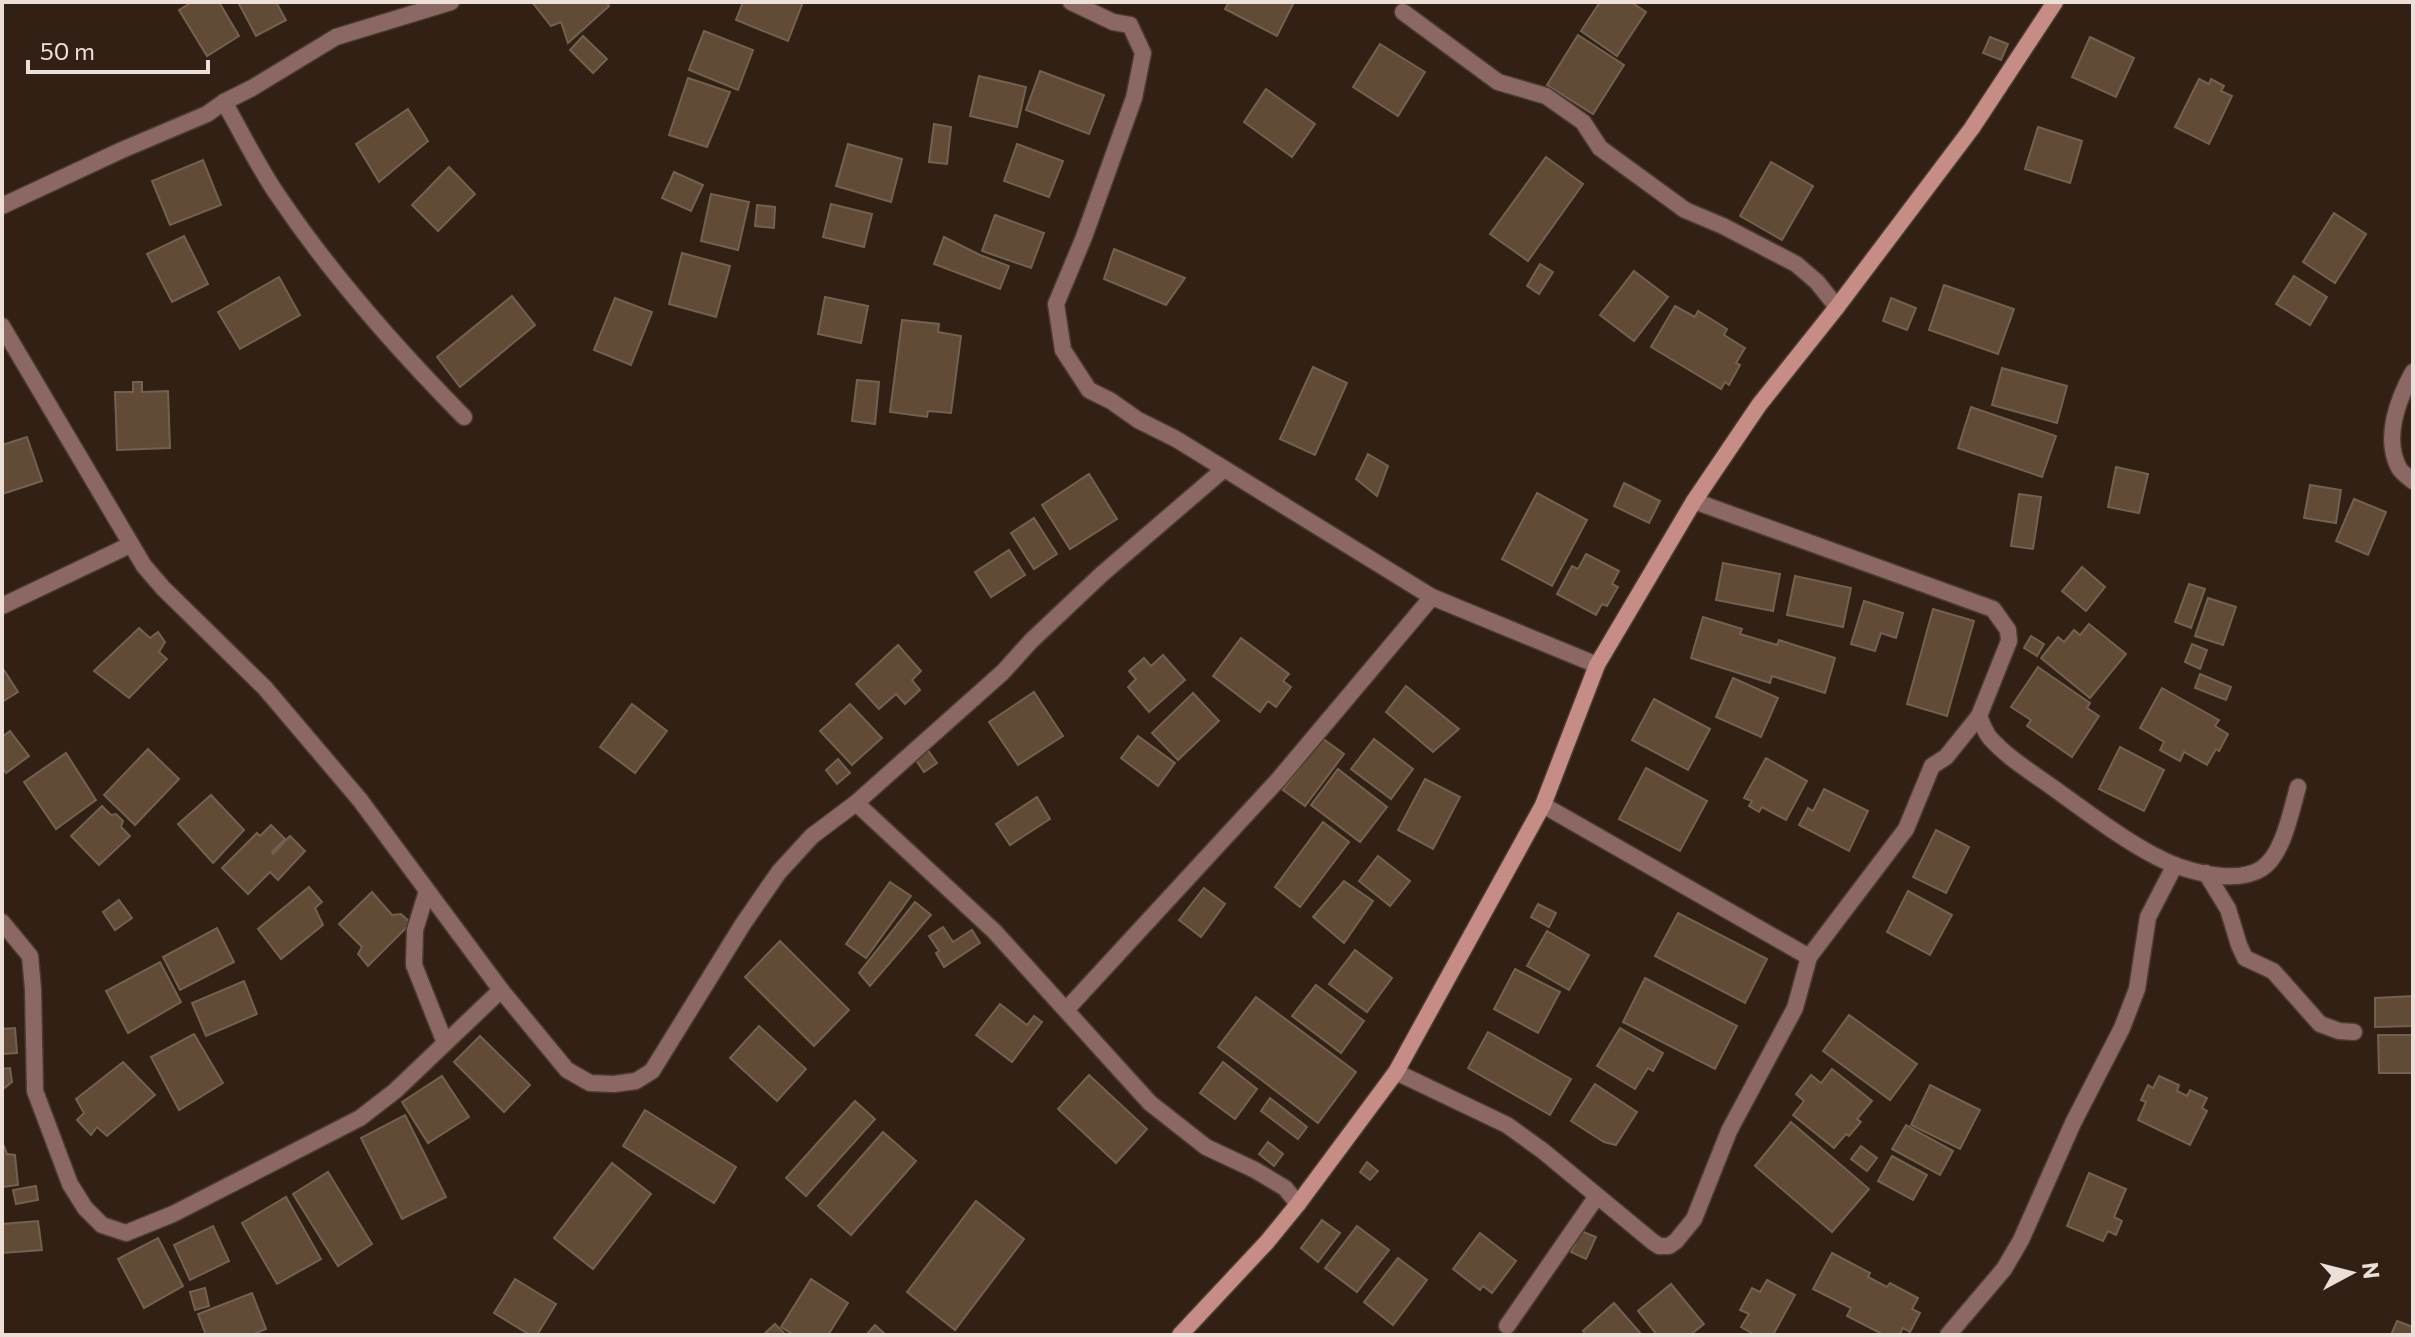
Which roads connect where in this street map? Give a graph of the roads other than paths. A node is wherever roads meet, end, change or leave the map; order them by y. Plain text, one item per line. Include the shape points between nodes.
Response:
1 (451, 2) edge
2 (1071, 2) edge
3 (2055, 2) edge
4 (424, 5) edge
5 (1403, 12) dead end
6 (224, 102) junction
7 (2, 206) edge
8 (1837, 307) junction
9 (2, 326) edge
10 (2413, 372) edge
11 (464, 417) dead end
12 (1223, 470) junction
13 (2413, 481) edge
14 (1694, 501) junction
15 (130, 545) junction
16 (1432, 597) junction
17 (2, 606) edge
18 (1597, 665) junction
19 (1979, 716) junction
20 (2298, 787) dead end
21 (856, 803) junction
22 (1543, 805) junction
23 (2175, 865) junction
24 (2206, 873) junction
25 (427, 891) junction
26 (2, 922) edge
27 (1809, 957) junction
28 (501, 990) junction
29 (1066, 1010) junction
30 (2354, 1032) dead end
31 (445, 1043) junction
32 (1396, 1072) junction
33 (1597, 1196) junction
34 (1298, 1204) junction
35 (1507, 1326) dead end
36 (1185, 1333) edge
37 (1948, 1335) edge

1 - 4 street
2 - 12 street via 1130,25 1143,53 1134,98 1056,304 1063,350 1089,390
3 - 8 street via 1972,128
4 - 6 street via 336,37
5 - 8 street via 1498,82 1546,96 1583,122 1600,148 1685,210 1796,264
6 - 7 street
6 - 11 street via 297,223 388,337
8 - 14 street via 1759,405
9 - 15 street
10 - 13 street via 2394,419 2394,449 2400,470
12 - 16 street
12 - 21 street via 1078,595 1003,672
14 - 18 street
14 - 19 street via 1993,609 2008,630 2009,641
15 - 17 street
15 - 25 street via 163,588 265,688 360,800
16 - 18 street
16 - 29 street via 1278,780
18 - 22 street
19 - 23 street via 2006,755 2095,818
19 - 27 street via 1946,757 1932,766 1906,829
20 - 24 street via 2270,862 2244,875
21 - 28 street via 812,836 779,872 652,1071 636,1081 590,1083 567,1070
21 - 29 street via 994,931
22 - 27 street
22 - 32 street
23 - 24 street
23 - 37 street via 2148,917 2137,989 2122,1028 2021,1240 2004,1269
24 - 30 street via 2228,909 2245,958 2273,971 2320,1024
25 - 28 street
25 - 31 street via 415,930 414,965
26 - 31 street via 30,956 35,1091 70,1184 102,1225 126,1233 360,1118
27 - 33 street via 1795,1008 1729,1131 1694,1219 1676,1241 1659,1246
28 - 31 street
29 - 34 street via 1150,1103 1206,1147 1285,1188
32 - 33 street via 1507,1125
32 - 34 street
33 - 35 street
34 - 36 street

